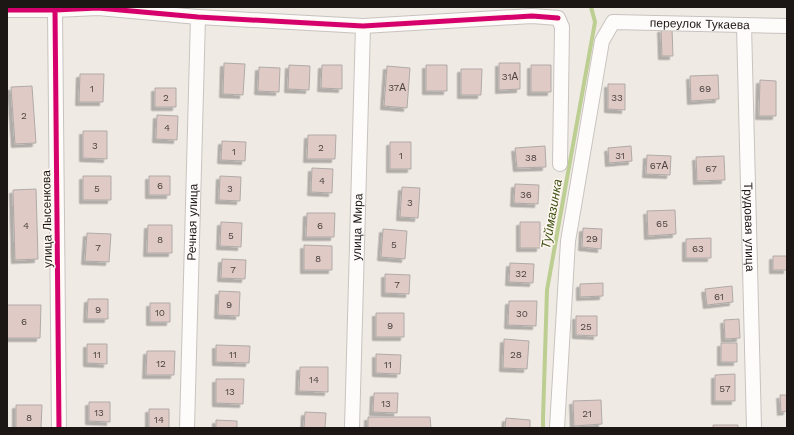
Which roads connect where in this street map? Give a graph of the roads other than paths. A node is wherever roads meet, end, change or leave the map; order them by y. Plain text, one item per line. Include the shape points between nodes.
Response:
1 (7, 10) edge
2 (55, 10) junction
3 (198, 16) junction
4 (744, 25) junction
5 (363, 26) junction
6 (787, 26) edge
7 (560, 164) dead end
8 (59, 428) edge
9 (187, 428) edge
10 (352, 428) edge
11 (557, 428) edge
12 (754, 428) edge

1 - 2 street
2 - 3 street via 98,8
2 - 8 street, улица Лысенкова
3 - 5 street
3 - 9 street, Речная улица
4 - 6 street, переулок Тукаева
4 - 11 street, переулок Тукаева via 613,22 602,41 568,241
4 - 12 street, Трудовая улица
5 - 7 street via 532,16 558,18 562,27
5 - 10 street, улица Мира

